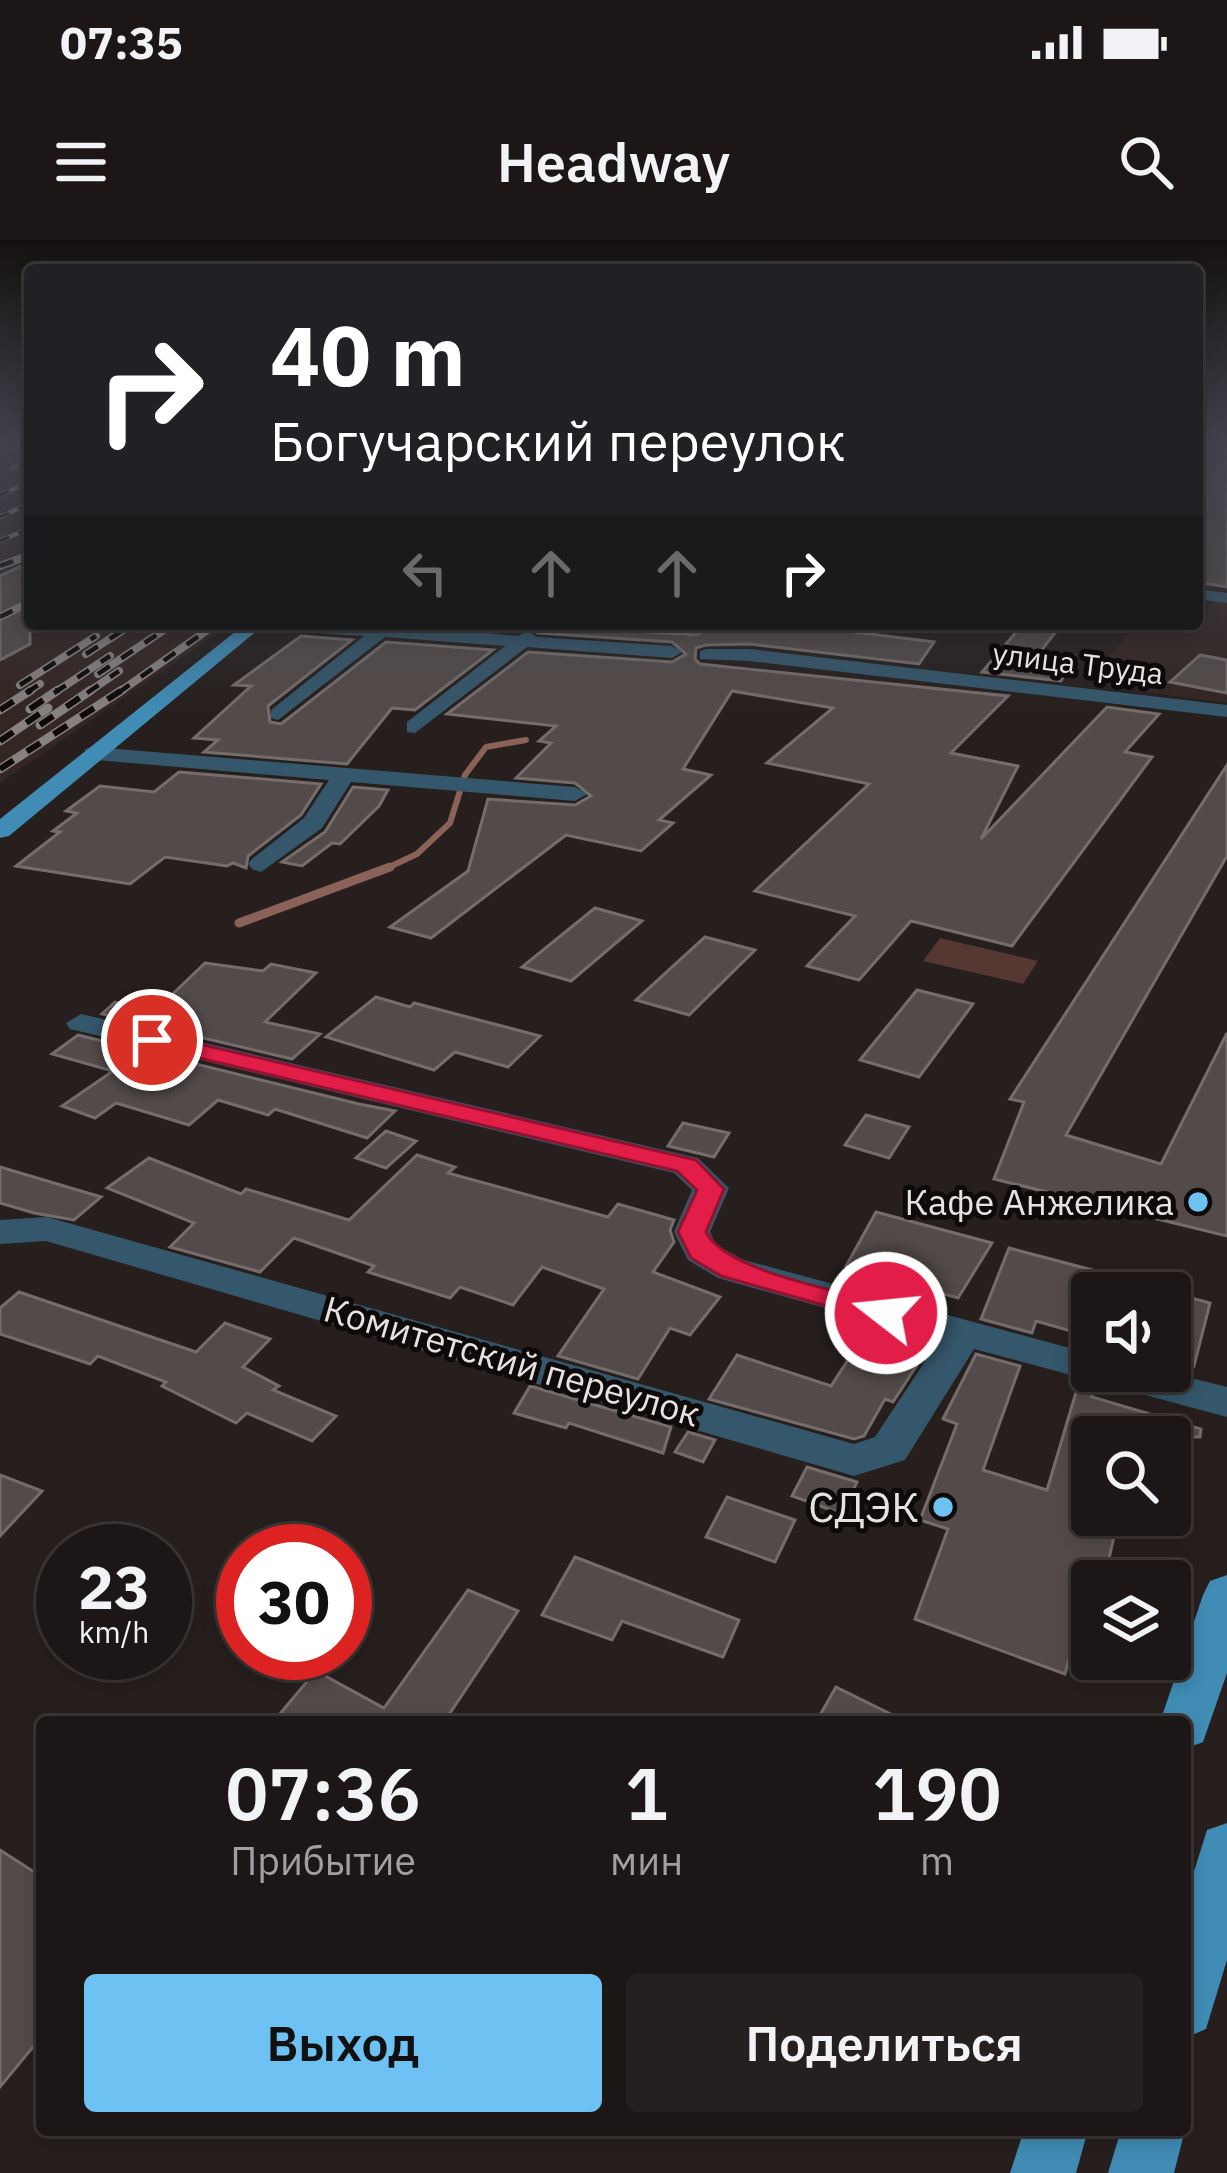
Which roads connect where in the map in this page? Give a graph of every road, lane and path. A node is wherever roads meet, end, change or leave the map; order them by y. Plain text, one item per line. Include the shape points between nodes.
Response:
1 (249, 630) edge
2 (383, 630) edge
3 (402, 630) edge
4 (538, 630) edge
5 (520, 644) junction
6 (672, 652) dead end
7 (707, 655) dead end
8 (1227, 711) edge
9 (278, 714) dead end
10 (415, 727) dead end
11 (94, 754) junction
12 (344, 776) junction
13 (575, 794) dead end
14 (0, 830) edge
15 (261, 864) dead end
16 (81, 1023) dead end
17 (0, 1232) edge
18 (963, 1335) junction
19 (1071, 1363) edge
20 (1188, 1392) edge
21 (1227, 1402) edge
22 (1227, 1594) edge
23 (1188, 1716) edge
24 (1226, 1857) edge
25 (1191, 1986) edge
26 (1054, 2136) edge
27 (1151, 2136) edge
28 (1043, 2173) edge
29 (1142, 2173) edge

1 - 11 main road
2 - 9 street
3 - 5 street
4 - 5 street
5 - 6 street
5 - 10 street
7 - 8 street, улица Труда
11 - 12 street
11 - 14 main road
12 - 13 street
12 - 15 street via 313,823
16 - 18 street via 686,1165 711,1189 692,1232 701,1252 731,1269
17 - 18 street, Комитетский переулок via 47,1229 854,1460 890,1450
18 - 19 street
20 - 21 street
22 - 23 main road
24 - 25 main road
26 - 28 main road
27 - 29 main road

